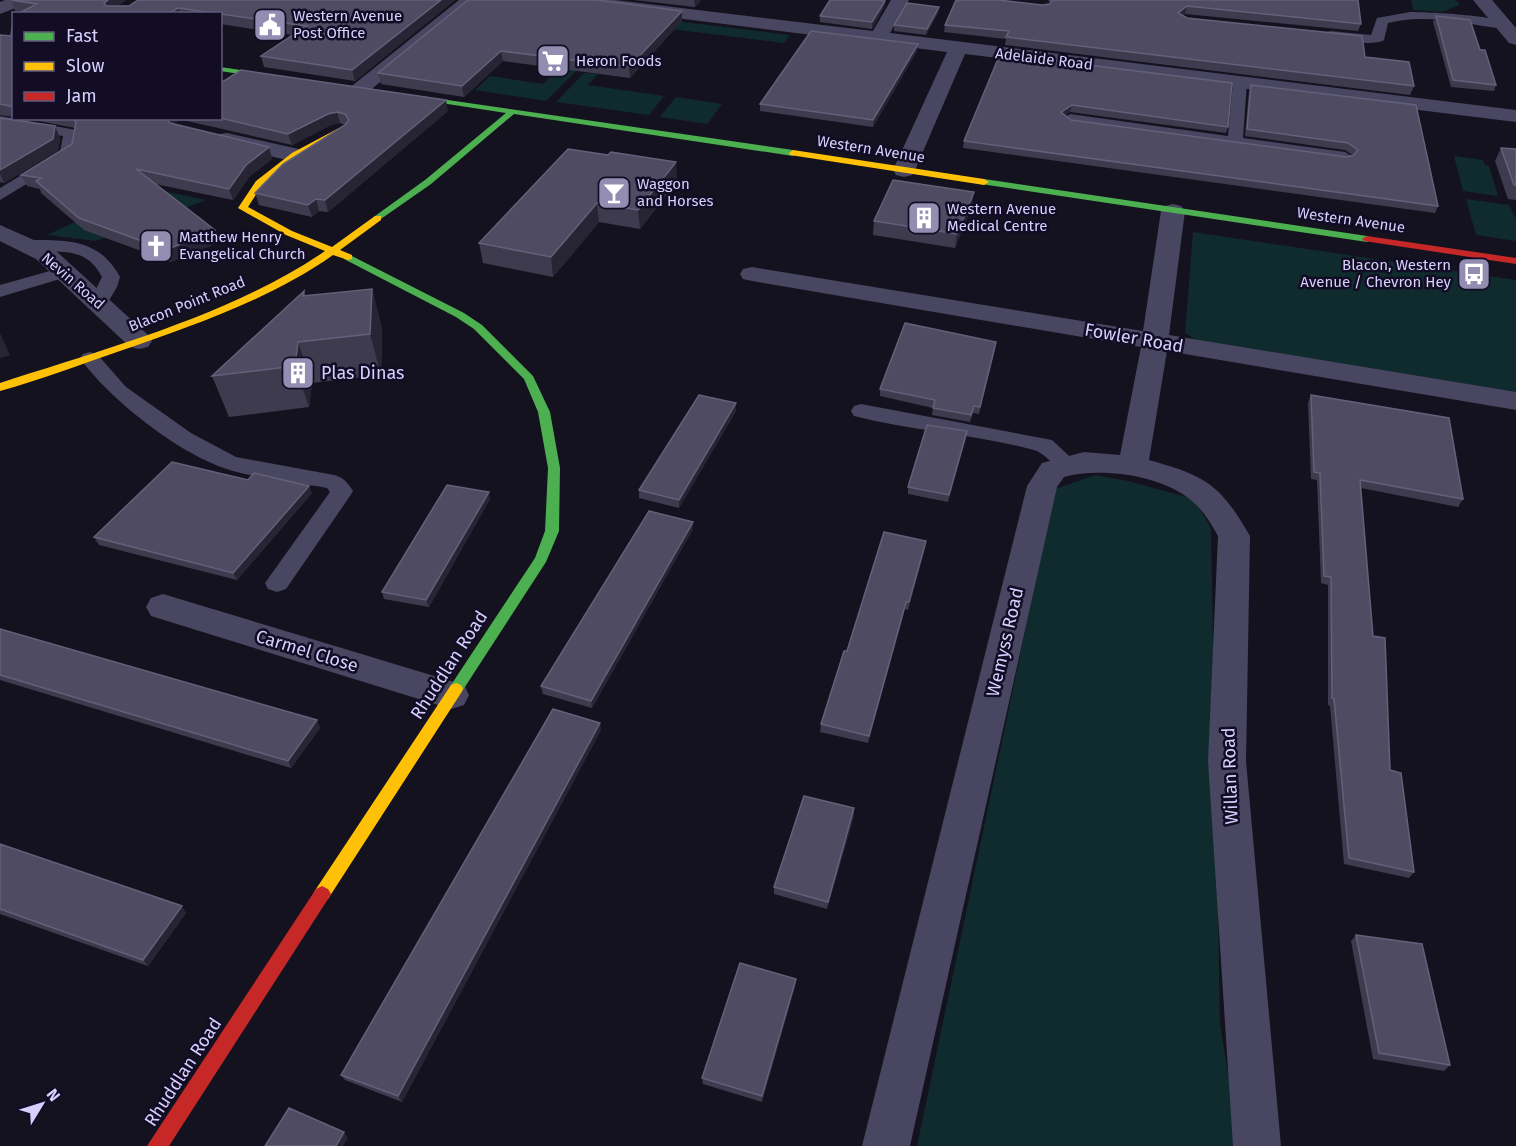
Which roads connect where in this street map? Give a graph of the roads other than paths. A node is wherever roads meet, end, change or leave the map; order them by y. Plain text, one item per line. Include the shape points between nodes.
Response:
1 (20, 0) edge
2 (572, 0) edge
3 (900, 0) edge
4 (1482, 0) edge
5 (1495, 0) edge
6 (1506, 1) edge
7 (465, 4) edge
8 (440, 6) edge
9 (0, 9) edge
10 (1503, 25) junction
11 (1321, 34) edge
12 (879, 37) junction
13 (1516, 39) edge
14 (958, 49) junction
15 (222, 69) edge
16 (302, 81) edge
17 (1240, 82) junction
18 (354, 88) joint
19 (513, 111) junction
20 (1516, 116) edge
21 (1070, 119) edge
22 (0, 121) edge
23 (339, 131) edge
24 (204, 134) edge
25 (1235, 142) junction
26 (295, 155) junction
27 (1345, 157) edge
28 (904, 170) junction
29 (0, 195) edge
30 (1173, 211) junction
31 (0, 232) edge
32 (26, 245) junction
33 (334, 249) junction
34 (1516, 261) edge
35 (64, 272) junction
36 (752, 274) dead end
37 (0, 291) edge
38 (98, 303) junction
39 (139, 341) junction
40 (1155, 342) junction
41 (90, 358) junction
42 (0, 387) edge
43 (1516, 402) edge
44 (861, 411) dead end
45 (1069, 466) junction
46 (1133, 466) junction
47 (277, 583) dead end
48 (163, 607) dead end
49 (451, 695) junction
50 (157, 1146) edge
51 (886, 1146) edge
52 (1257, 1146) edge

1 - 9 street
2 - 12 street, Adelaide Road
3 - 12 street
4 - 10 street
5 - 6 street
7 - 8 street
7 - 18 street
10 - 11 lane via 1410,15 1382,21 1377,40
10 - 13 street
12 - 14 street, Adelaide Road
14 - 17 street, Adelaide Road
14 - 28 street
15 - 16 street
17 - 20 street, Adelaide Road
17 - 25 lane
18 - 19 street, Western Avenue
19 - 28 street, Western Avenue
19 - 33 street, Blacon Point Road via 428,182
21 - 25 lane
22 - 29 lane via 70,133 68,154
23 - 26 street
24 - 26 street
25 - 27 lane
26 - 33 street, Rhuddlan Road via 259,183 243,208
28 - 30 street, Western Avenue
30 - 34 street, Western Avenue
30 - 40 street
31 - 32 street, Nevin Road
32 - 35 street, Nevin Road via 45,254
32 - 38 lane via 71,247 91,252 102,260 111,277
33 - 39 street, Blacon Point Road via 272,287
33 - 49 street, Rhuddlan Road via 478,327 529,378 544,412 554,468 552,531 541,559
35 - 37 lane
35 - 38 street, Nevin Road
36 - 40 street, Fowler Road
38 - 39 street, Nevin Road
39 - 41 street, Blacon Point Road
40 - 43 street, Fowler Road
40 - 46 street
41 - 42 street, Blacon Point Road
41 - 47 lane via 119,391 183,438 230,463 334,482 342,491
44 - 45 lane via 1044,445
45 - 46 street, Wemyss Road via 1084,462
45 - 51 street, Wemyss Road via 1053,471 1042,486
46 - 52 street, Willan Road via 1191,483 1220,509 1234,536 1227,761
48 - 49 street, Carmel Close
49 - 50 street, Rhuddlan Road

